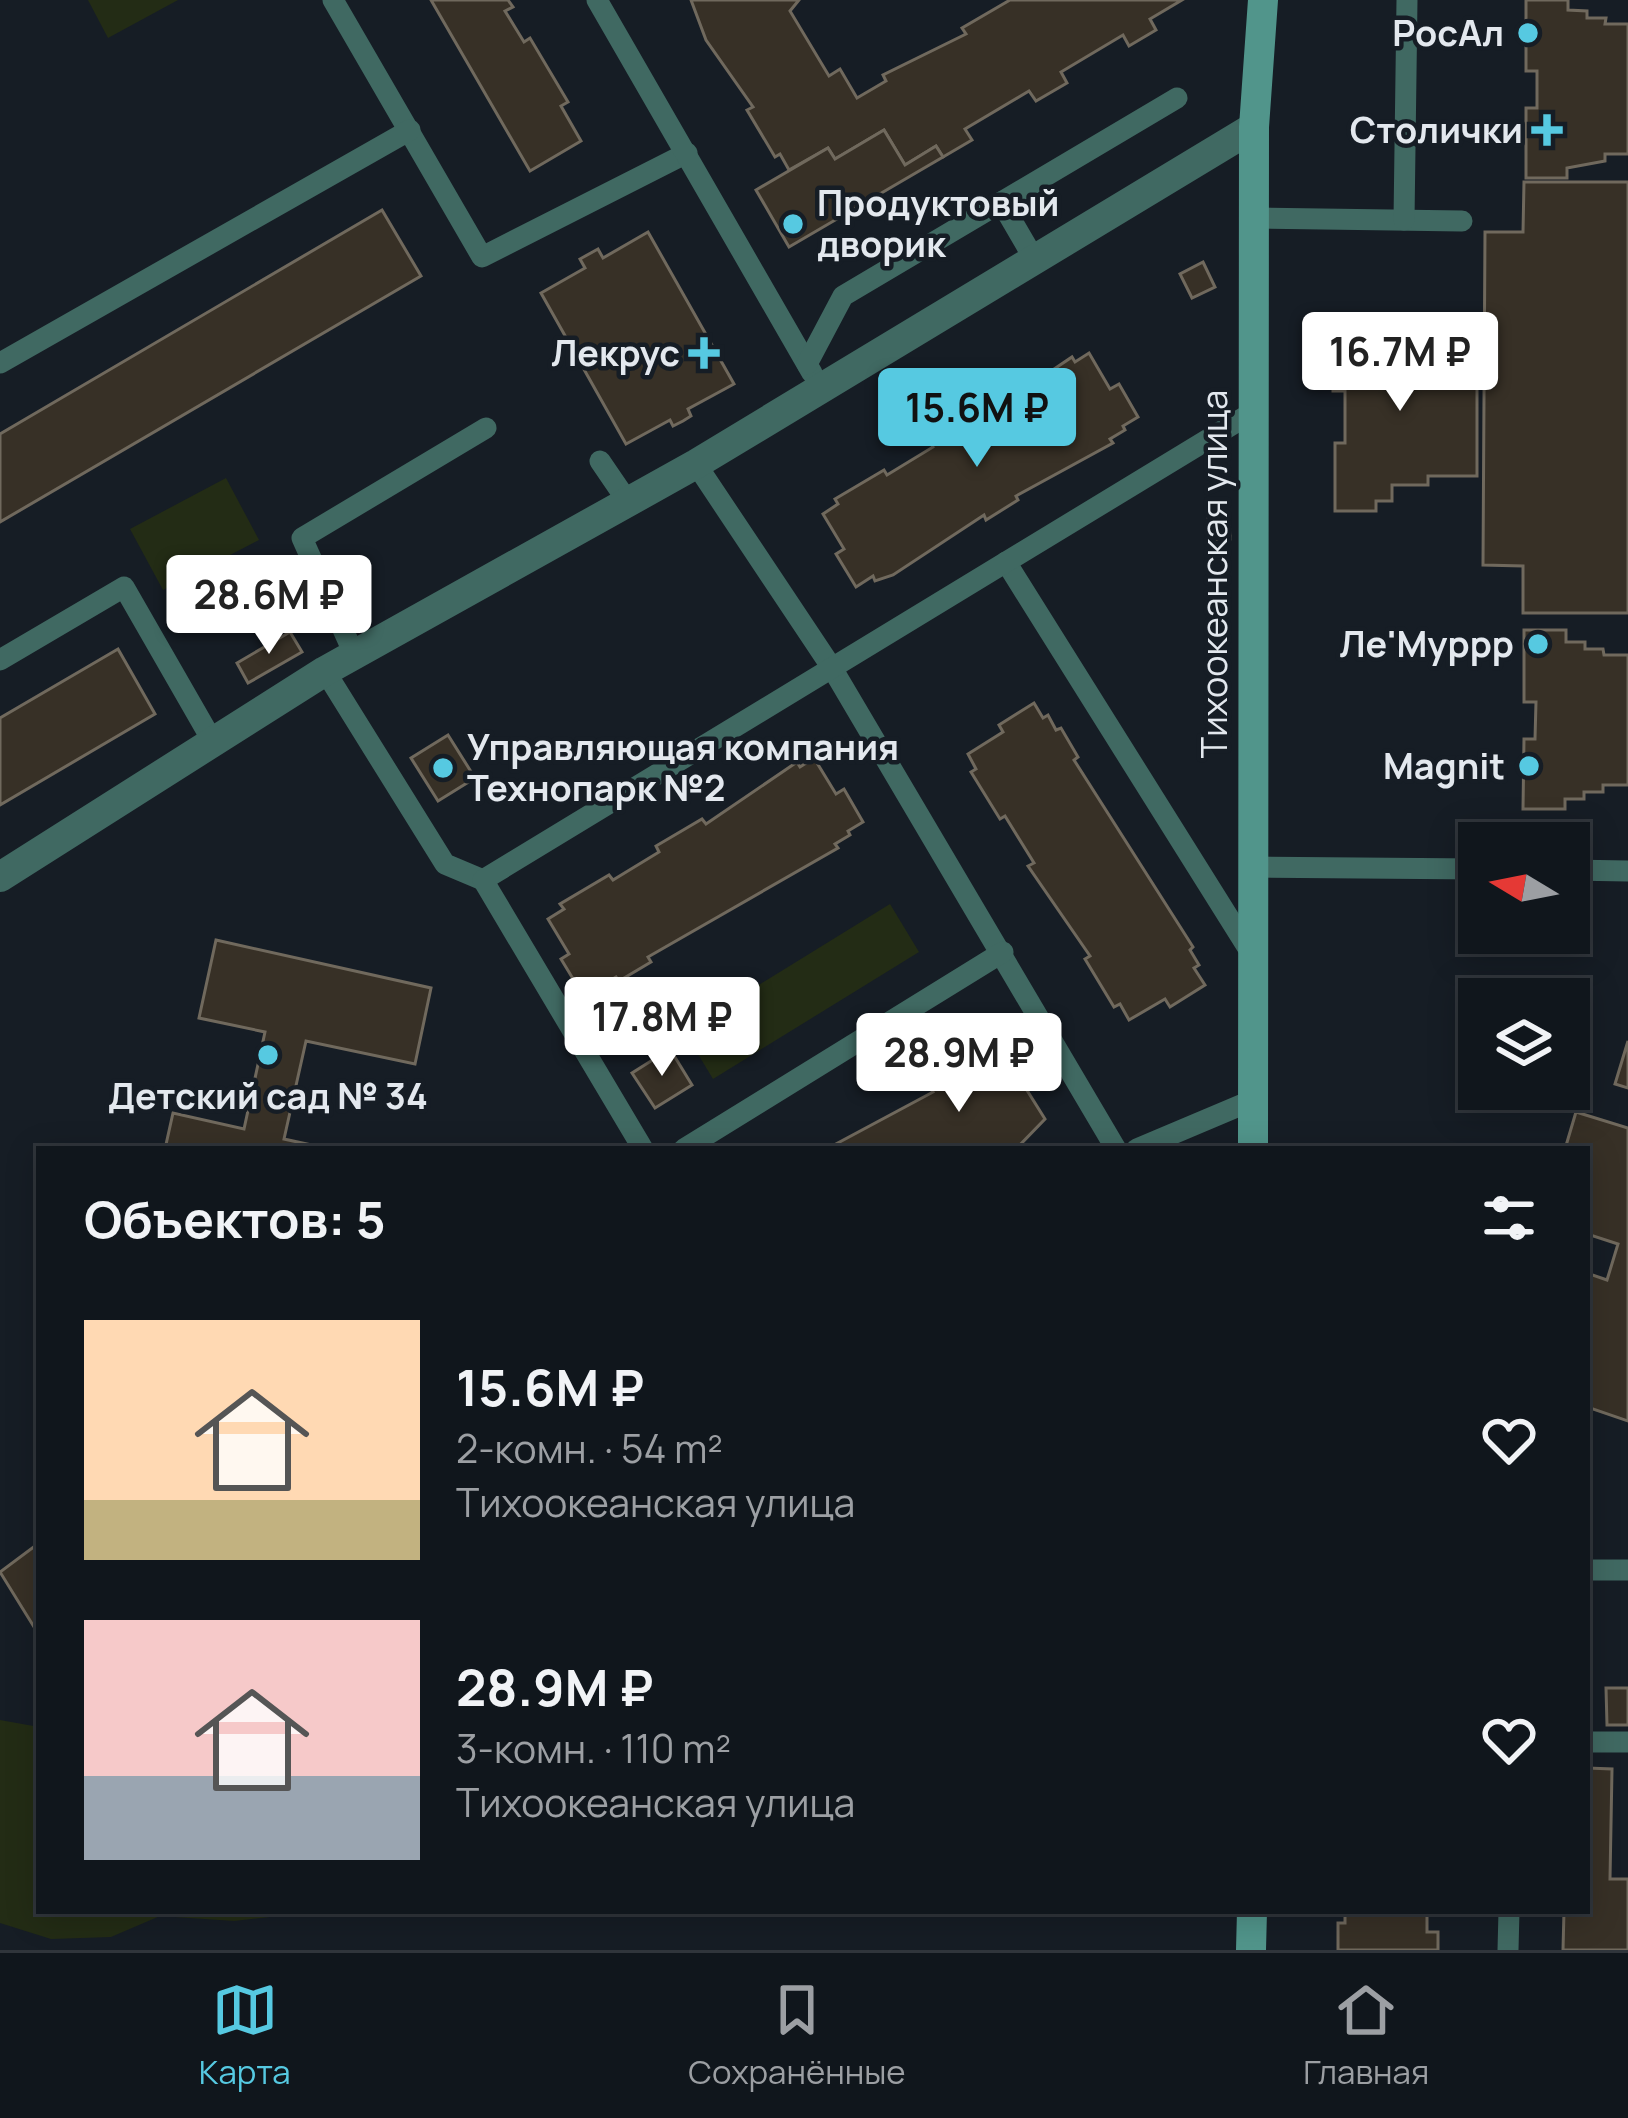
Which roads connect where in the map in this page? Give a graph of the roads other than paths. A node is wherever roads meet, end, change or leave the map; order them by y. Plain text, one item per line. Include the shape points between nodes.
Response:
1 (333, 0) edge
2 (597, 0) edge
3 (1263, 0) edge
4 (1407, 0) edge
5 (1177, 98) dead end
6 (1254, 127) junction
7 (410, 130) junction
8 (687, 153) junction
9 (1001, 202) junction
10 (1253, 218) junction
11 (1404, 220) junction
12 (1462, 220) dead end
13 (1034, 257) junction
14 (0, 363) edge
15 (814, 377) junction
16 (1253, 412) junction
17 (486, 428) dead end
18 (600, 461) dead end
19 (696, 464) junction
20 (628, 502) junction
21 (1006, 562) junction
22 (354, 655) junction
23 (0, 660) edge
24 (832, 668) junction
25 (325, 670) junction
26 (213, 742) junction
27 (1253, 867) junction
28 (1458, 869) edge
29 (1590, 870) edge
30 (1628, 871) edge
31 (0, 878) edge
32 (483, 880) junction
33 (1003, 952) junction
34 (1252, 956) junction
35 (1253, 1100) junction
36 (641, 1146) edge
37 (689, 1146) edge
38 (1114, 1146) edge
39 (1144, 1146) edge
40 (1253, 1146) edge
41 (1590, 1570) edge
42 (1628, 1570) edge
43 (1590, 1742) edge
44 (1628, 1742) edge
45 (1252, 1914) edge
46 (1509, 1914) edge
47 (1252, 1950) edge
48 (1508, 1950) edge

1 - 7 lane
2 - 8 lane
3 - 6 street, Тихоокеанская улица
4 - 11 lane
5 - 9 lane
6 - 10 street, Тихоокеанская улица
6 - 13 street
7 - 8 lane via 482,257
7 - 14 lane
8 - 15 lane
9 - 13 lane
9 - 15 lane via 843,296
10 - 11 lane
10 - 16 street, Тихоокеанская улица
11 - 12 lane
13 - 15 street
15 - 19 street
16 - 21 lane
16 - 27 street, Тихоокеанская улица
17 - 22 lane via 302,538
18 - 20 lane
19 - 20 street
19 - 24 lane
20 - 22 street
21 - 24 lane
21 - 34 lane
22 - 25 street
23 - 26 lane via 124,587
24 - 32 lane
24 - 33 lane
25 - 26 street
25 - 32 lane via 445,864
26 - 31 street
27 - 28 lane
27 - 34 street, Тихоокеанская улица
29 - 30 lane
32 - 36 lane
33 - 37 lane
33 - 38 lane
34 - 35 street, Тихоокеанская улица
35 - 39 lane
35 - 40 street, Тихоокеанская улица
41 - 42 lane
43 - 44 lane
45 - 47 street
46 - 48 lane

